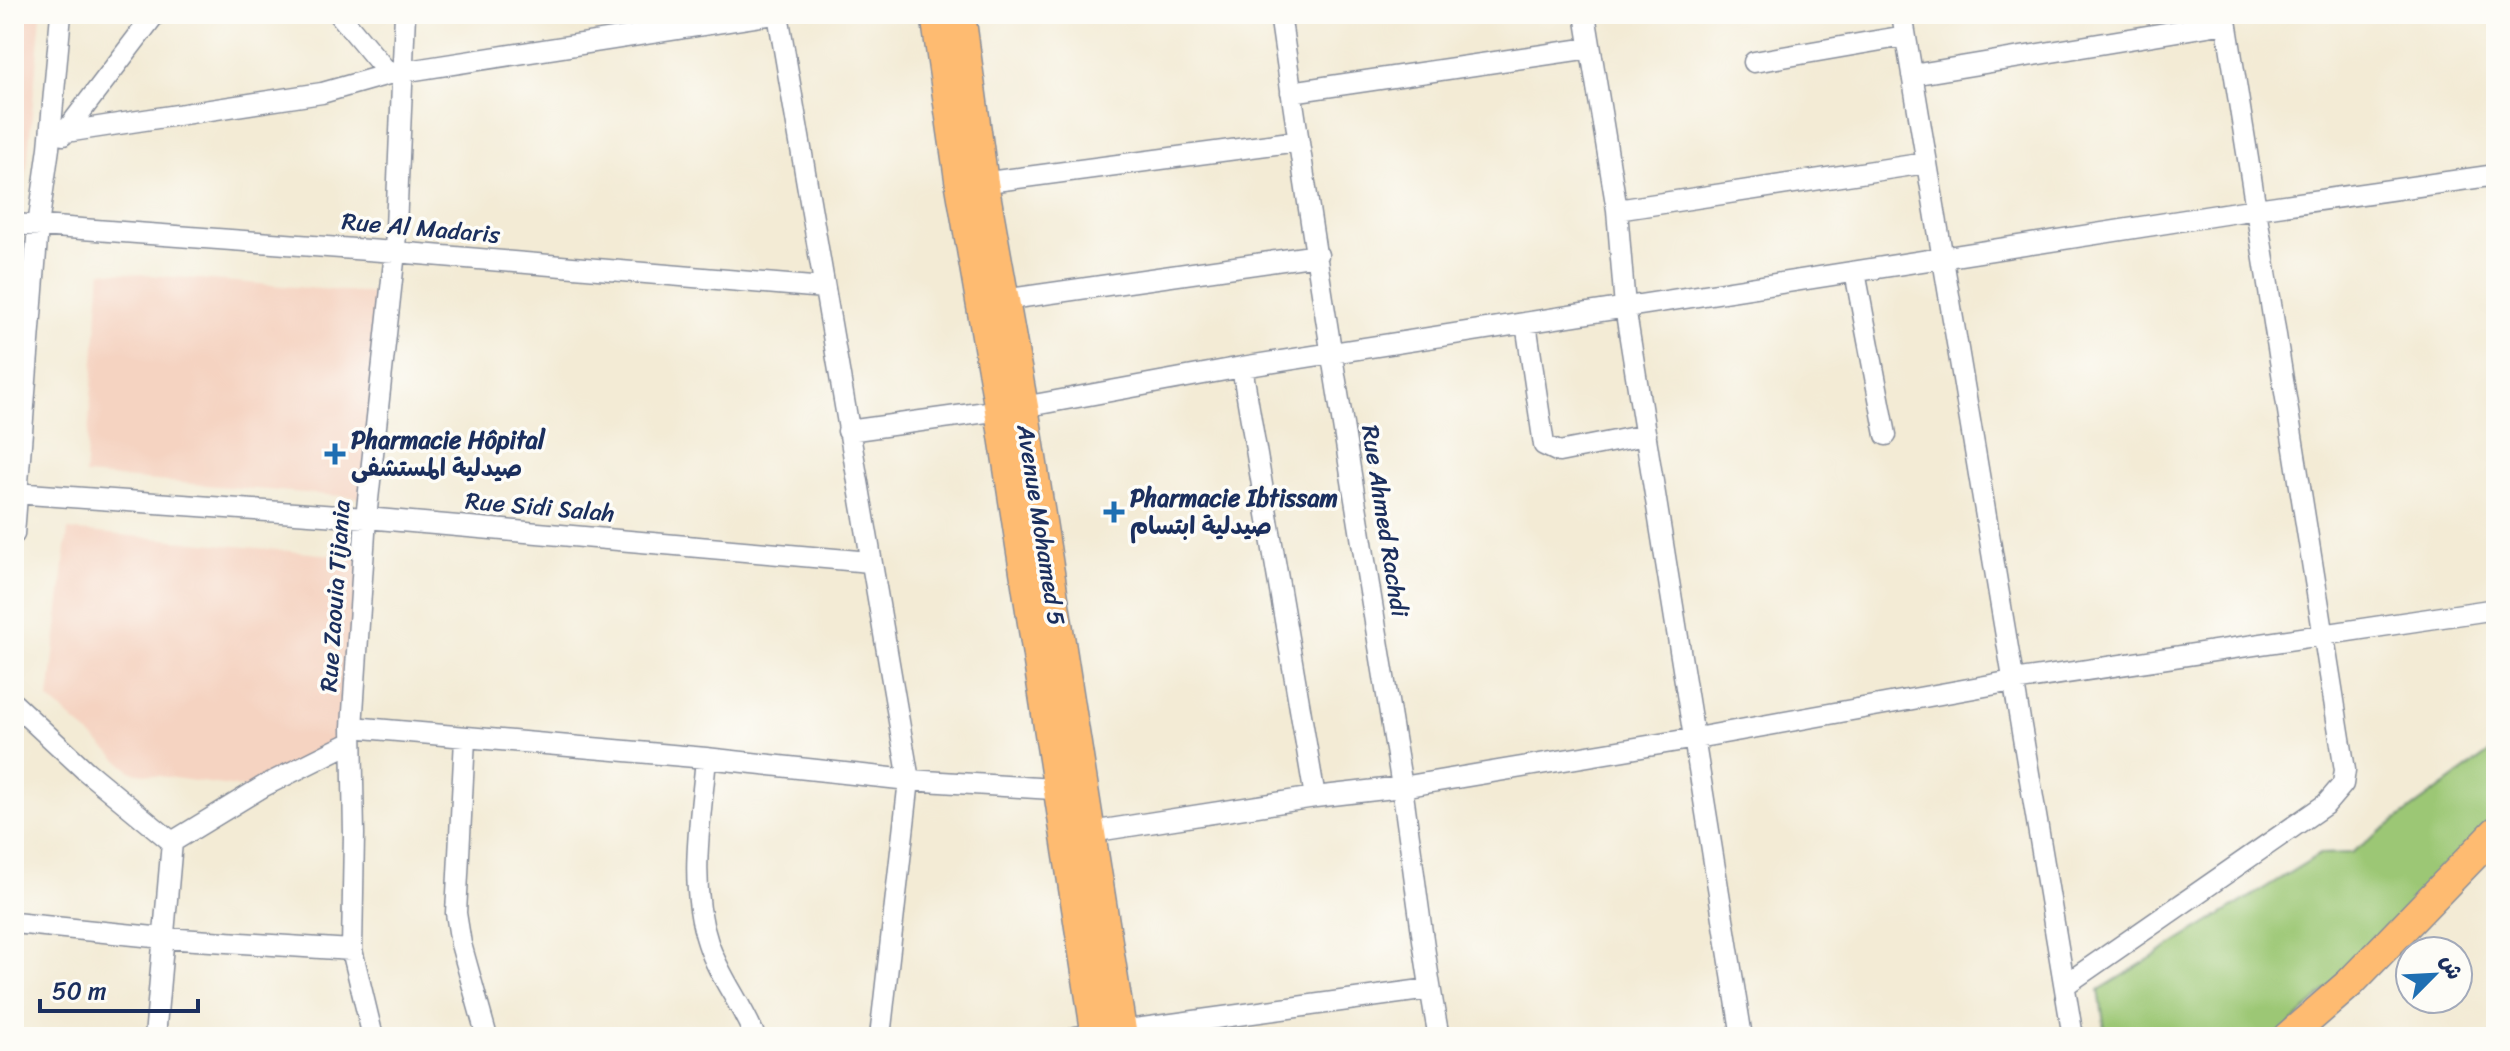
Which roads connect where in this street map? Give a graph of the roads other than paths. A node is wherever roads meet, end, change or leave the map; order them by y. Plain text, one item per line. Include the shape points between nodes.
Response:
1 (61, 14) edge
2 (155, 14) edge
3 (339, 14) edge
4 (405, 14) edge
5 (776, 14) edge
6 (936, 14) edge
7 (960, 14) edge
8 (1280, 14) edge
9 (1585, 14) edge
10 (1902, 14) edge
11 (2226, 18) edge
12 (1905, 36) junction
13 (1590, 48) junction
14 (1754, 62) dead end
15 (395, 74) junction
16 (1912, 75) junction
17 (1291, 92) junction
18 (66, 132) junction
19 (1298, 141) junction
20 (49, 148) junction
21 (1926, 163) junction
22 (2496, 175) edge
23 (972, 184) junction
24 (2256, 209) junction
25 (1617, 210) junction
26 (14, 224) edge
27 (38, 226) junction
28 (395, 252) junction
29 (1318, 255) junction
30 (1942, 258) junction
31 (1855, 272) junction
32 (824, 288) junction
33 (1003, 300) junction
34 (1625, 307) junction
35 (1526, 323) junction
36 (1331, 354) junction
37 (1242, 367) junction
38 (1012, 409) junction
39 (848, 431) junction
40 (1646, 435) junction
41 (1886, 435) dead end
42 (16, 493) edge
43 (366, 518) junction
44 (14, 534) edge
45 (870, 562) junction
46 (2496, 609) edge
47 (2325, 636) junction
48 (2013, 681) junction
49 (14, 704) edge
50 (352, 735) junction
51 (1696, 738) junction
52 (465, 739) junction
53 (706, 758) junction
54 (909, 780) junction
55 (1402, 787) junction
56 (1070, 790) junction
57 (1315, 797) junction
58 (2496, 832) edge
59 (1078, 834) junction
60 (172, 842) junction
61 (14, 923) edge
62 (164, 938) junction
63 (352, 950) junction
64 (2065, 985) junction
65 (1429, 989) junction
66 (1102, 1035) edge
67 (155, 1037) edge
68 (373, 1037) edge
69 (487, 1037) edge
70 (755, 1037) edge
71 (880, 1037) edge
72 (1439, 1037) edge
73 (1742, 1037) edge
74 (2073, 1037) edge
75 (2288, 1037) edge

1 - 20 street
2 - 18 street
3 - 15 street
4 - 15 street, Rue Zaouia Tijania
5 - 15 street
5 - 32 street
6 - 23 main road, Avenue Mohamed 5
7 - 23 main road, Avenue Mohamed 5
8 - 17 street, Rue Ahmed Rachdi
9 - 13 street
10 - 12 street
11 - 16 street
11 - 24 street
12 - 14 street
12 - 16 street
13 - 17 street
13 - 25 street
15 - 18 street via 322,93
15 - 28 street, Rue Zaouia Tijania
16 - 21 street
17 - 19 street, Rue Ahmed Rachdi
18 - 20 street
19 - 23 street
19 - 29 street, Rue Ahmed Rachdi
20 - 27 street
21 - 25 street
21 - 30 street
22 - 24 street
23 - 33 main road, Avenue Mohamed 5
23 - 38 main road, Avenue Mohamed 5
24 - 30 street
24 - 47 street
25 - 34 street
26 - 27 street, Rue Al Madaris
27 - 28 street, Rue Al Madaris
27 - 42 street
28 - 32 street, Rue Al Madaris
28 - 43 street, Rue Zaouia Tijania
29 - 33 street
29 - 36 street, Rue Ahmed Rachdi
30 - 31 street
30 - 48 street
31 - 34 street
31 - 41 street
32 - 39 street
33 - 38 main road, Avenue Mohamed 5
34 - 35 street
34 - 40 street
35 - 36 street
35 - 40 street via 1544,445 1559,452
36 - 37 street
36 - 55 street, Rue Ahmed Rachdi
37 - 38 street
37 - 57 street
38 - 39 street
38 - 56 main road, Avenue Mohamed 5
39 - 45 street
40 - 51 street
42 - 43 street, Rue Sidi Salah
42 - 44 street
43 - 45 street, Rue Sidi Salah
43 - 50 street, Rue Zaouia Tijania
45 - 54 street
46 - 47 street
47 - 48 street
47 - 64 street via 2345,770 2337,794
48 - 51 street
48 - 64 street
49 - 60 street
50 - 52 street
50 - 60 street
50 - 63 street, Rue Zaouia Tijania
51 - 55 street
51 - 73 street
52 - 53 street
52 - 69 street via 456,913
53 - 54 street
53 - 70 street via 697,856 699,903 721,976
54 - 56 street
54 - 71 street
55 - 57 street
55 - 65 street, Rue Ahmed Rachdi
56 - 59 main road, Avenue Mohamed 5
57 - 59 street
58 - 75 main road via 2350,983
59 - 66 main road, Avenue Mohamed 5
60 - 62 street
61 - 62 street
62 - 63 street
62 - 67 street
63 - 68 street, Rue Zaouia Tijania
64 - 74 street
65 - 66 street
65 - 72 street, Rue Ahmed Rachdi

